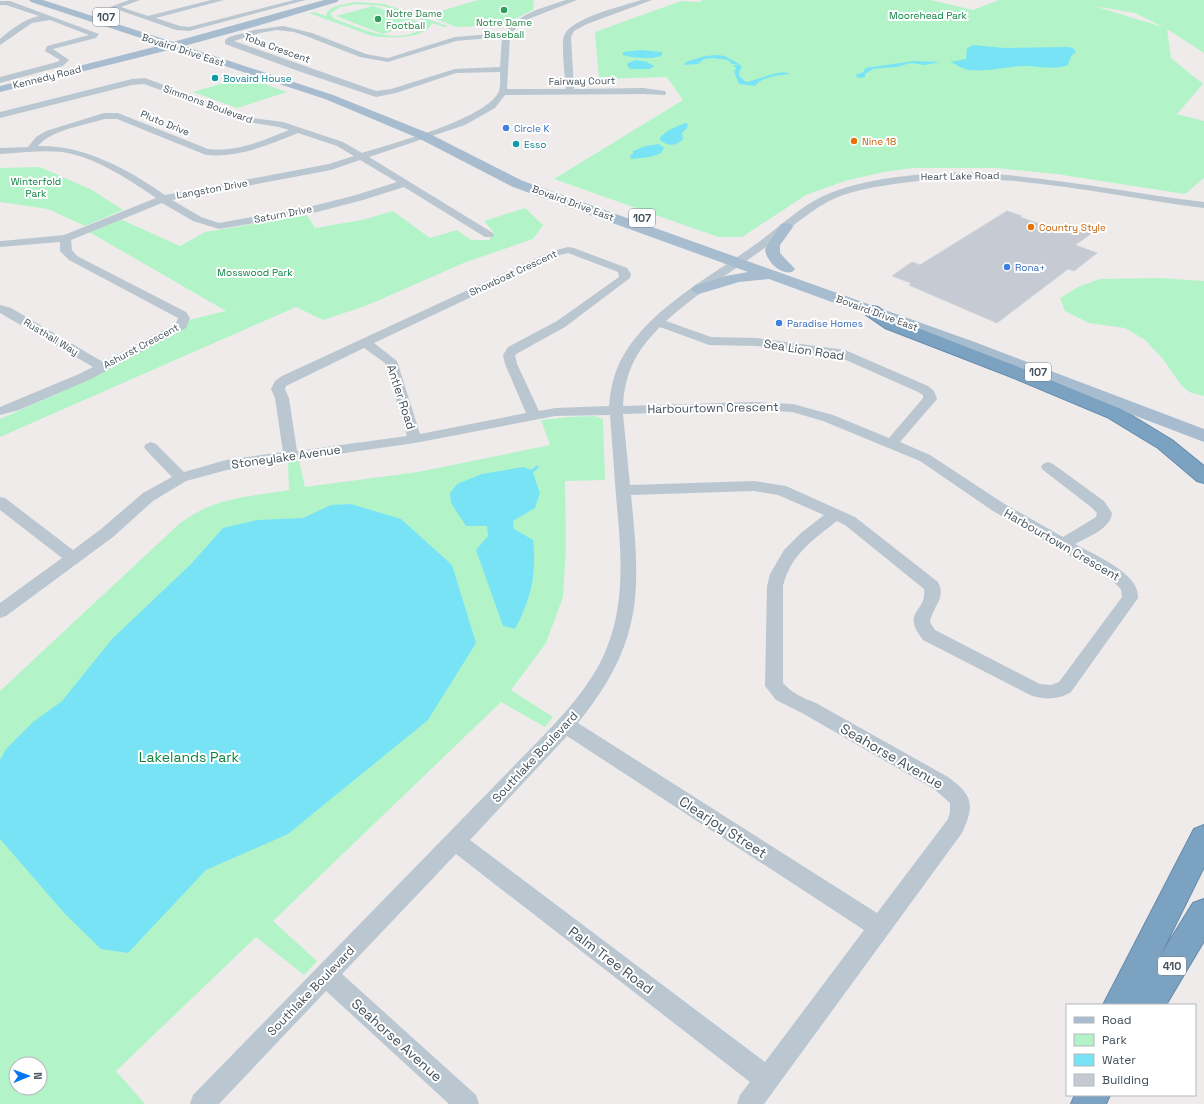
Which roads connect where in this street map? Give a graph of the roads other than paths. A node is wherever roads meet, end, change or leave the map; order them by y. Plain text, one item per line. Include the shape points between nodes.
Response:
1 (34, 0) edge
2 (53, 0) edge
3 (136, 0) edge
4 (220, 0) edge
5 (302, 0) edge
6 (334, 0) edge
7 (573, 0) edge
8 (648, 0) edge
9 (1, 3) edge
10 (45, 17) junction
11 (147, 18) junction
12 (205, 35) junction
13 (506, 35) junction
14 (142, 36) junction
15 (0, 43) edge
16 (174, 43) junction
17 (201, 48) junction
18 (138, 53) junction
19 (504, 69) junction
20 (0, 80) edge
21 (0, 89) edge
22 (503, 92) junction
23 (570, 92) junction
24 (662, 93) dead end
25 (0, 115) edge
26 (297, 130) junction
27 (429, 134) junction
28 (30, 150) junction
29 (0, 151) edge
30 (360, 157) junction
31 (405, 183) junction
32 (165, 198) junction
33 (1204, 205) edge
34 (786, 227) junction
35 (1, 232) dead end
36 (489, 235) dead end
37 (65, 238) junction
38 (685, 243) junction
39 (1, 245) edge
40 (742, 258) junction
41 (784, 273) junction
42 (699, 289) junction
43 (0, 309) edge
44 (872, 311) junction
45 (659, 322) junction
46 (365, 343) junction
47 (102, 367) junction
48 (616, 410) junction
49 (0, 411) edge
50 (534, 415) junction
51 (1204, 424) edge
52 (1204, 436) edge
53 (415, 439) junction
54 (891, 444) junction
55 (151, 447) dead end
56 (291, 456) junction
57 (1048, 467) dead end
58 (1204, 476) edge
59 (181, 478) junction
60 (623, 490) junction
61 (0, 502) edge
62 (836, 514) junction
63 (1063, 544) junction
64 (73, 558) junction
65 (0, 612) edge
66 (566, 725) junction
67 (1204, 838) edge
68 (455, 841) junction
69 (1204, 913) edge
70 (879, 927) junction
71 (327, 976) junction
72 (1120, 1004) edge
73 (1149, 1004) edge
74 (767, 1079) junction
75 (202, 1104) edge
76 (467, 1104) edge
77 (749, 1104) edge

1 - 14 main road, Bovaird Drive East / 107
2 - 16 main road, Bovaird Drive East / 107
3 - 11 street via 114,7
4 - 11 street
5 - 11 street via 189,29
6 - 12 main road
7 - 13 street via 528,16 515,24
8 - 23 street via 584,22 571,30 567,37
9 - 10 street
10 - 15 street via 24,24
10 - 20 street via 95,35 50,48 49,51 65,60 60,64
12 - 16 main road
12 - 16 main road
12 - 17 main road via 200,42
13 - 19 street
13 - 19 street, Toba Crescent via 455,39 388,60 377,59 282,28 267,29 228,42 376,94 455,71
14 - 16 main road, Bovaird Drive East / 107
14 - 18 main road via 149,41
16 - 17 main road, Bovaird Drive East / 107
16 - 18 main road
16 - 18 main road via 179,50
16 - 27 main road, Bovaird Drive East / 107
17 - 27 main road, Bovaird Drive East / 107 via 339,93 398,116
18 - 21 main road, Kennedy Road
19 - 22 street
22 - 23 street, Fairway Court
22 - 27 street, Langston Drive via 485,111 462,123
23 - 24 street, Fairway Court
25 - 26 street, Simmons Boulevard via 125,83 146,81 251,120 280,124
26 - 28 street, Pluto Drive via 251,148 214,153 112,115 49,133 39,138
26 - 30 street, Simmons Boulevard via 340,144
27 - 30 street, Langston Drive
27 - 38 main road, Bovaird Drive East / 107 via 518,184
27 - 40 main road, Bovaird Drive East / 107 via 566,191
28 - 29 street
28 - 32 street via 63,150 79,154 130,177
30 - 31 street, Simmons Boulevard
30 - 32 street, Langston Drive via 317,170
31 - 32 street, Saturn Drive via 342,203 219,226 208,225 178,209
31 - 36 street, Simmons Boulevard
32 - 37 street, Langston Drive
33 - 34 street, Heart Lake Road via 1013,176 934,175 898,179 846,192 820,202
34 - 40 street, Heart Lake Road
34 - 41 main road via 771,248
35 - 39 street
37 - 39 street, Langston Drive
37 - 47 street, Ashurst Crescent via 66,251 73,258 184,318 182,325 177,328
38 - 40 main road, Bovaird Drive East / 107
38 - 42 main road via 705,257 711,266
40 - 41 main road, Bovaird Drive East / 107
40 - 42 street, Southlake Boulevard
41 - 42 main road via 743,276
41 - 44 main road, Bovaird Drive East / 107
41 - 51 main road, Bovaird Drive East / 107 via 998,344
42 - 45 street, Southlake Boulevard
43 - 47 street, Rusthall Way
44 - 52 main road, Bovaird Drive East / 107
44 - 58 highway via 891,324 1114,413 1165,444
45 - 48 street, Southlake Boulevard via 643,337 625,362 618,383
45 - 54 street, Sea Lion Road via 709,341 757,342 840,353 923,389 929,394 930,399
46 - 50 street, Showboat Crescent via 561,251 574,251 623,270 624,278 561,324 510,352 511,364
46 - 53 street, Antler Road via 391,361
46 - 56 street, Showboat Crescent via 280,384 278,389 282,398
47 - 49 street, Ashurst Crescent
48 - 50 street, Stoneylake Avenue
48 - 54 street, Harbourtown Crescent via 765,406 793,408 818,414
48 - 60 street, Southlake Boulevard
50 - 53 street, Stoneylake Avenue
53 - 56 street, Stoneylake Avenue
54 - 63 street, Harbourtown Crescent via 933,462 998,507
55 - 59 street
56 - 59 street, Stoneylake Avenue via 226,465
57 - 63 street via 1096,503 1105,513 1102,521
59 - 64 street, Stoneylake Avenue via 148,497
60 - 62 street, Harbourtown Crescent via 767,488 794,495
60 - 66 street, Southlake Boulevard via 630,576 623,625 618,643 601,676
61 - 64 street
62 - 63 street, Harbourtown Crescent via 859,527 932,586 933,600 922,616 924,631 1043,692 1059,691 1065,687 1130,598 1131,593 1124,581 1116,575
62 - 70 street, Seahorse Avenue via 792,550 777,575 772,680 774,686 792,701 809,708 941,783 955,793 961,803 961,815 955,826
64 - 65 street, Stoneylake Avenue
66 - 68 street, Southlake Boulevard
66 - 70 street, Clearjoy Street
67 - 72 highway
68 - 71 street, Southlake Boulevard
68 - 74 street, Palm Tree Road
69 - 73 highway, 410
70 - 74 street, Seahorse Avenue
71 - 75 street, Southlake Boulevard
71 - 76 street, Seahorse Avenue
74 - 77 street, Seahorse Avenue

